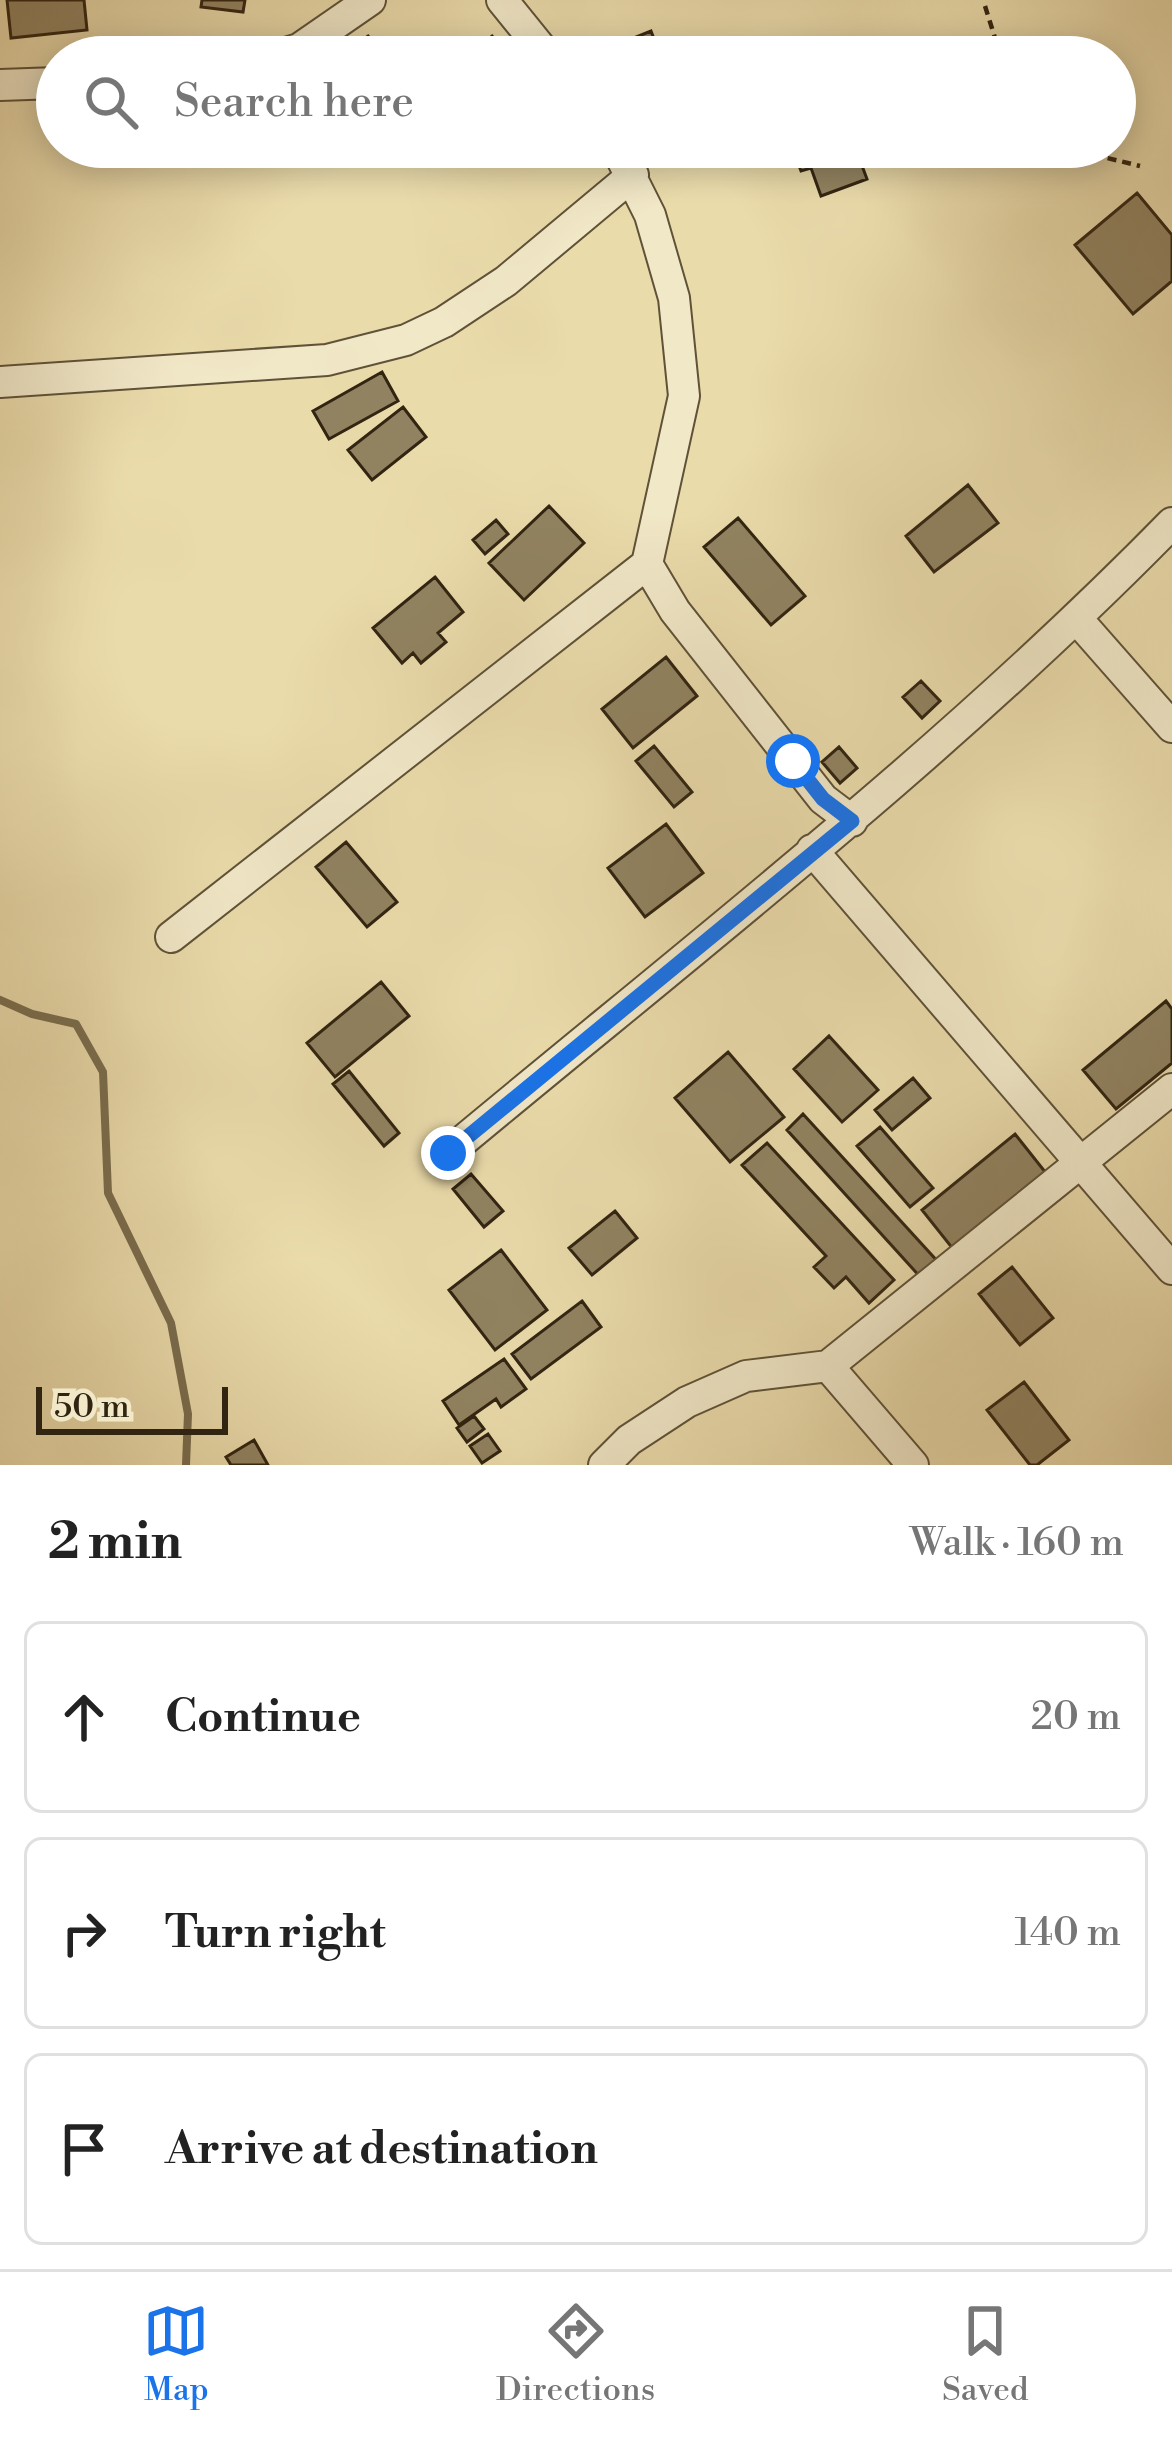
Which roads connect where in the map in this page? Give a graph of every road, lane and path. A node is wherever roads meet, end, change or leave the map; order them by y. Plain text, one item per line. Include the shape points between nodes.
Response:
1 (370, 0) edge
2 (502, 0) edge
3 (985, 6) dead end
4 (318, 36) edge
5 (531, 36) edge
6 (994, 36) edge
7 (36, 84) edge
8 (0, 85) edge
9 (1136, 165) edge
10 (1140, 166) dead end
11 (628, 168) edge
12 (633, 176) junction
13 (0, 382) edge
14 (1172, 523) edge
15 (647, 564) junction
16 (1077, 620) junction
17 (1172, 727) edge
18 (852, 821) junction
19 (812, 850) junction
20 (171, 937) dead end
21 (1172, 1089) edge
22 (448, 1153) dead end
23 (1083, 1163) junction
24 (1172, 1269) edge
25 (828, 1366) junction
26 (604, 1465) edge
27 (913, 1465) edge

1 - 4 street
2 - 5 street
3 - 6 path
7 - 8 street
9 - 10 path
11 - 12 street
12 - 13 street via 506,281 406,340 327,360
12 - 15 street via 674,298 684,396
14 - 16 street
15 - 18 street via 823,799
15 - 20 street
16 - 17 street
16 - 18 street
18 - 19 street
19 - 22 street
19 - 23 street
21 - 23 street
23 - 24 street
23 - 25 street
25 - 26 street via 746,1376 687,1402
25 - 27 street

